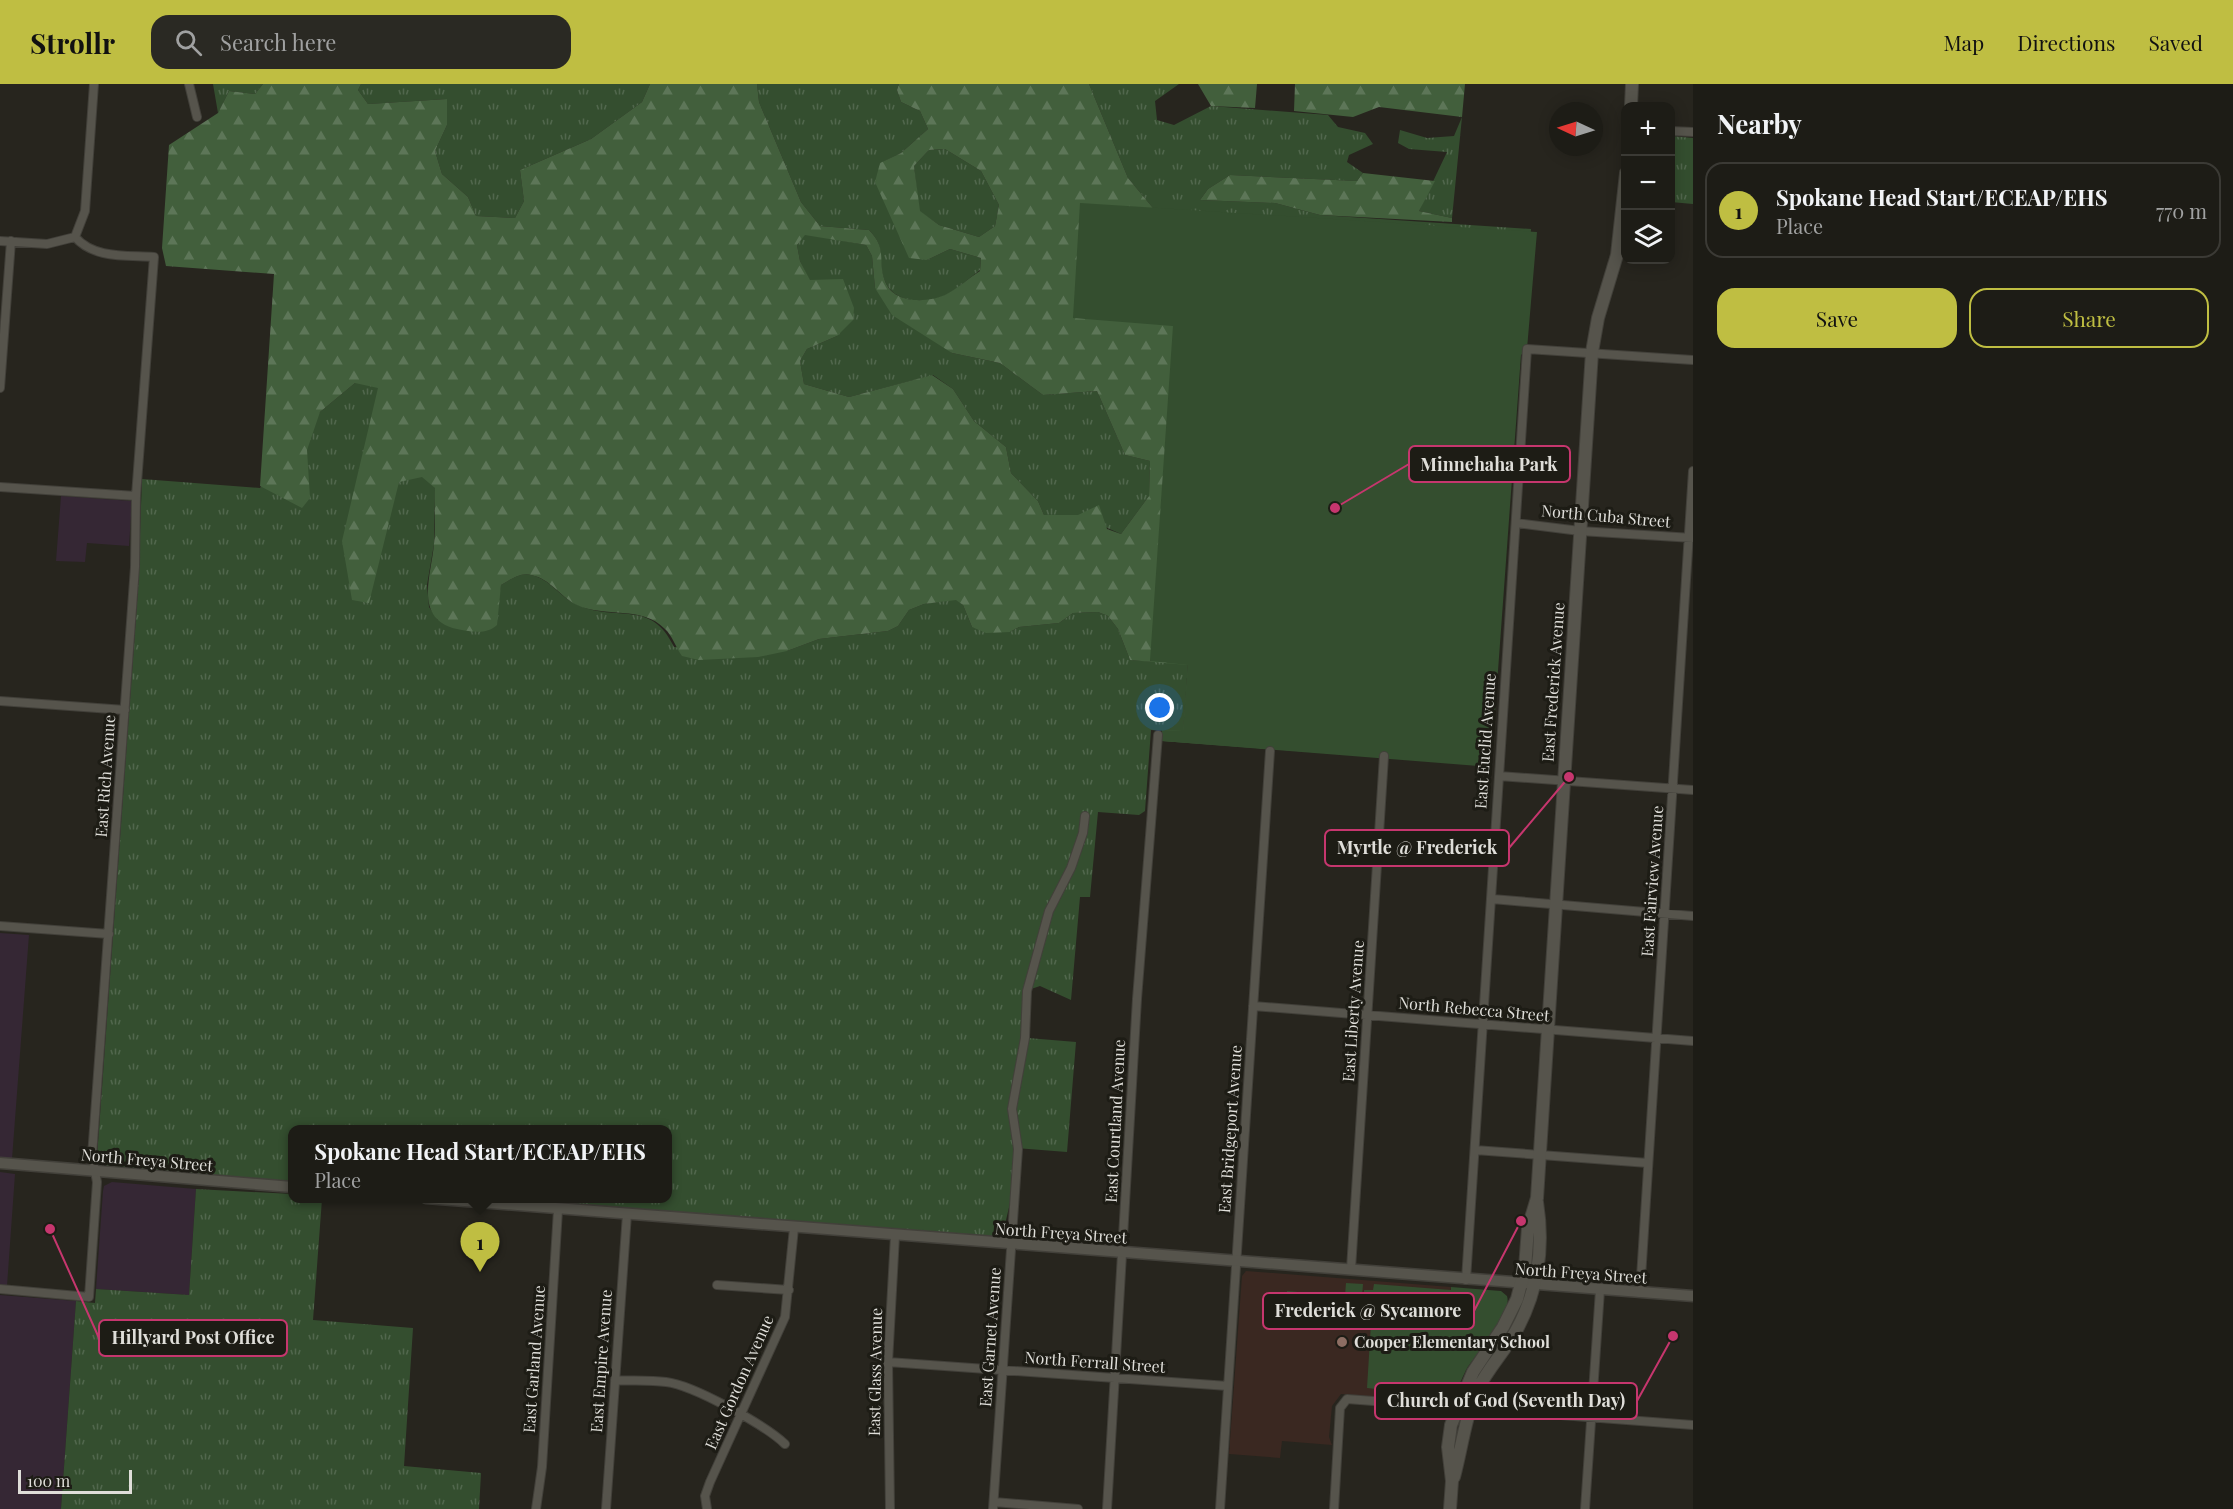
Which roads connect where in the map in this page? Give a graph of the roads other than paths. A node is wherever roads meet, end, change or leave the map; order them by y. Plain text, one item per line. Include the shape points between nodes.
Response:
1 (94, 84) edge
2 (189, 84) edge
3 (1632, 84) edge
4 (1631, 102) edge
5 (197, 117) dead end
6 (1675, 131) edge
7 (1693, 132) edge
8 (1622, 210) edge
9 (75, 237) junction
10 (0, 241) edge
11 (11, 242) junction
12 (1592, 352) junction
13 (1693, 360) edge
14 (0, 388) edge
15 (1693, 471) edge
16 (0, 487) edge
17 (136, 496) junction
18 (1516, 523) junction
19 (1580, 531) junction
20 (1691, 538) edge
21 (0, 701) edge
22 (125, 710) junction
23 (1158, 735) dead end
24 (1270, 751) dead end
25 (1384, 756) dead end
26 (1499, 776) junction
27 (1563, 780) junction
28 (1672, 789) junction
29 (1693, 790) edge
30 (1085, 816) dead end
31 (1492, 899) junction
32 (1555, 905) junction
33 (1664, 914) junction
34 (1693, 916) edge
35 (0, 926) edge
36 (109, 934) junction
37 (1253, 1006) junction
38 (1367, 1015) junction
39 (1483, 1024) junction
40 (1547, 1030) junction
41 (1656, 1039) junction
42 (1693, 1041) edge
43 (1475, 1150) junction
44 (1540, 1155) junction
45 (0, 1163) edge
46 (1648, 1163) junction
47 (94, 1171) junction
48 (288, 1187) edge
49 (1537, 1198) junction
50 (481, 1203) edge
51 (558, 1210) junction
52 (627, 1214) junction
53 (794, 1228) junction
54 (895, 1236) junction
55 (1012, 1245) junction
56 (1123, 1253) junction
57 (1237, 1261) junction
58 (1351, 1269) junction
59 (1466, 1280) junction
60 (1521, 1283) junction
61 (1535, 1284) junction
62 (717, 1285) dead end
63 (0, 1289) edge
64 (789, 1290) junction
65 (1600, 1290) junction
66 (1640, 1293) junction
67 (1693, 1296) edge
68 (888, 1362) junction
69 (1002, 1371) junction
70 (1115, 1377) junction
71 (615, 1380) junction
72 (1228, 1386) junction
73 (1478, 1390) junction
74 (1457, 1408) junction
75 (1470, 1409) junction
76 (1507, 1412) junction
77 (741, 1416) junction
78 (1591, 1417) junction
79 (1693, 1425) edge
80 (784, 1444) dead end
81 (1452, 1481) junction
82 (994, 1506) edge
83 (536, 1509) edge
84 (606, 1509) edge
85 (707, 1509) edge
86 (890, 1509) edge
87 (1078, 1509) edge
88 (1107, 1509) edge
89 (1220, 1509) edge
90 (1334, 1509) edge
91 (1450, 1509) edge
92 (1585, 1509) edge

1 - 9 street via 85,211
2 - 5 street
3 - 4 main road
6 - 7 street
8 - 12 main road, East Frederick Avenue via 1617,255
9 - 11 street via 47,244
9 - 17 street, East Rich Avenue via 94,252 154,257
10 - 11 street
11 - 14 street
12 - 13 street
12 - 18 street, East Euclid Avenue via 1527,349
12 - 19 main road, East Frederick Avenue
15 - 20 street, East Fairview Avenue
16 - 17 street
17 - 22 street, East Rich Avenue
18 - 19 street, North Cuba Street
18 - 26 street, East Euclid Avenue
19 - 20 street, North Cuba Street
19 - 27 main road, East Frederick Avenue
20 - 28 street, East Fairview Avenue
21 - 22 street
22 - 36 street, East Rich Avenue
23 - 56 street, East Courtland Avenue via 1137,999
24 - 37 street, East Bridgeport Avenue
25 - 38 street, East Liberty Avenue
26 - 27 street
26 - 31 street, East Euclid Avenue
27 - 28 street
27 - 32 main road, East Frederick Avenue
28 - 29 street
28 - 33 street, East Fairview Avenue
30 - 55 street, East Garnet Avenue via 1086,826 1071,868 1049,911 1027,991 1025,1038 1012,1109 1018,1149
31 - 32 street
31 - 39 street, East Euclid Avenue
32 - 33 street
32 - 40 main road, East Frederick Avenue
33 - 34 street
33 - 41 street, East Fairview Avenue
35 - 36 street
36 - 47 street, East Rich Avenue
37 - 38 street, North Rebecca Street
37 - 57 street, East Bridgeport Avenue
38 - 39 street, North Rebecca Street
38 - 58 street, East Liberty Avenue
39 - 40 street, North Rebecca Street
39 - 43 street, East Euclid Avenue
40 - 41 street, North Rebecca Street
40 - 44 main road, East Frederick Avenue
41 - 42 street, North Rebecca Street
41 - 46 street, East Fairview Avenue
43 - 44 street
43 - 59 street, East Euclid Avenue
44 - 46 street
44 - 49 main road, East Frederick Avenue
45 - 47 street, North Freya Street
46 - 66 street, East Fairview Avenue
47 - 48 street, North Freya Street
47 - 63 street, East Rich Avenue via 97,1183 89,1297
49 - 60 main road, East Frederick Avenue via 1528,1228
49 - 61 main road, East Frederick Avenue via 1541,1229
50 - 51 street, North Freya Street
51 - 52 street, North Freya Street
51 - 83 street, East Garland Avenue
52 - 53 street, North Freya Street
52 - 71 street, East Empire Avenue
53 - 54 street, North Freya Street
53 - 64 street, East Gordon Avenue
54 - 55 street, North Freya Street
54 - 68 street, East Glass Avenue
55 - 56 street, North Freya Street
55 - 69 street, East Garnet Avenue
56 - 57 street, North Freya Street
56 - 70 street, East Courtland Avenue
57 - 58 street, North Freya Street
57 - 72 street, East Bridgeport Avenue
58 - 59 street, North Freya Street
59 - 60 street, North Freya Street
60 - 61 street, North Freya Street
60 - 74 main road via 1511,1313 1473,1372
61 - 65 street, North Freya Street
61 - 73 main road via 1516,1331
62 - 64 street
64 - 77 street, East Gordon Avenue via 785,1317
65 - 66 street, North Freya Street
65 - 78 street
66 - 67 street, North Freya Street
68 - 69 street, North Ferrall Street
68 - 86 street, East Glass Avenue
69 - 70 street, North Ferrall Street
69 - 82 street, East Garnet Avenue
70 - 72 street, North Ferrall Street
70 - 88 street, East Courtland Avenue
71 - 77 street via 668,1382 697,1392
71 - 84 street, East Empire Avenue
72 - 89 street, East Bridgeport Avenue
73 - 75 main road
73 - 76 street via 1480,1398
74 - 75 street
74 - 81 main road via 1448,1447
74 - 90 street via 1343,1401
75 - 76 street
75 - 81 main road
76 - 78 street
77 - 80 street via 770,1430
77 - 85 street, East Gordon Avenue via 710,1482 705,1496
78 - 79 street
78 - 92 street
81 - 91 main road
82 - 87 street

